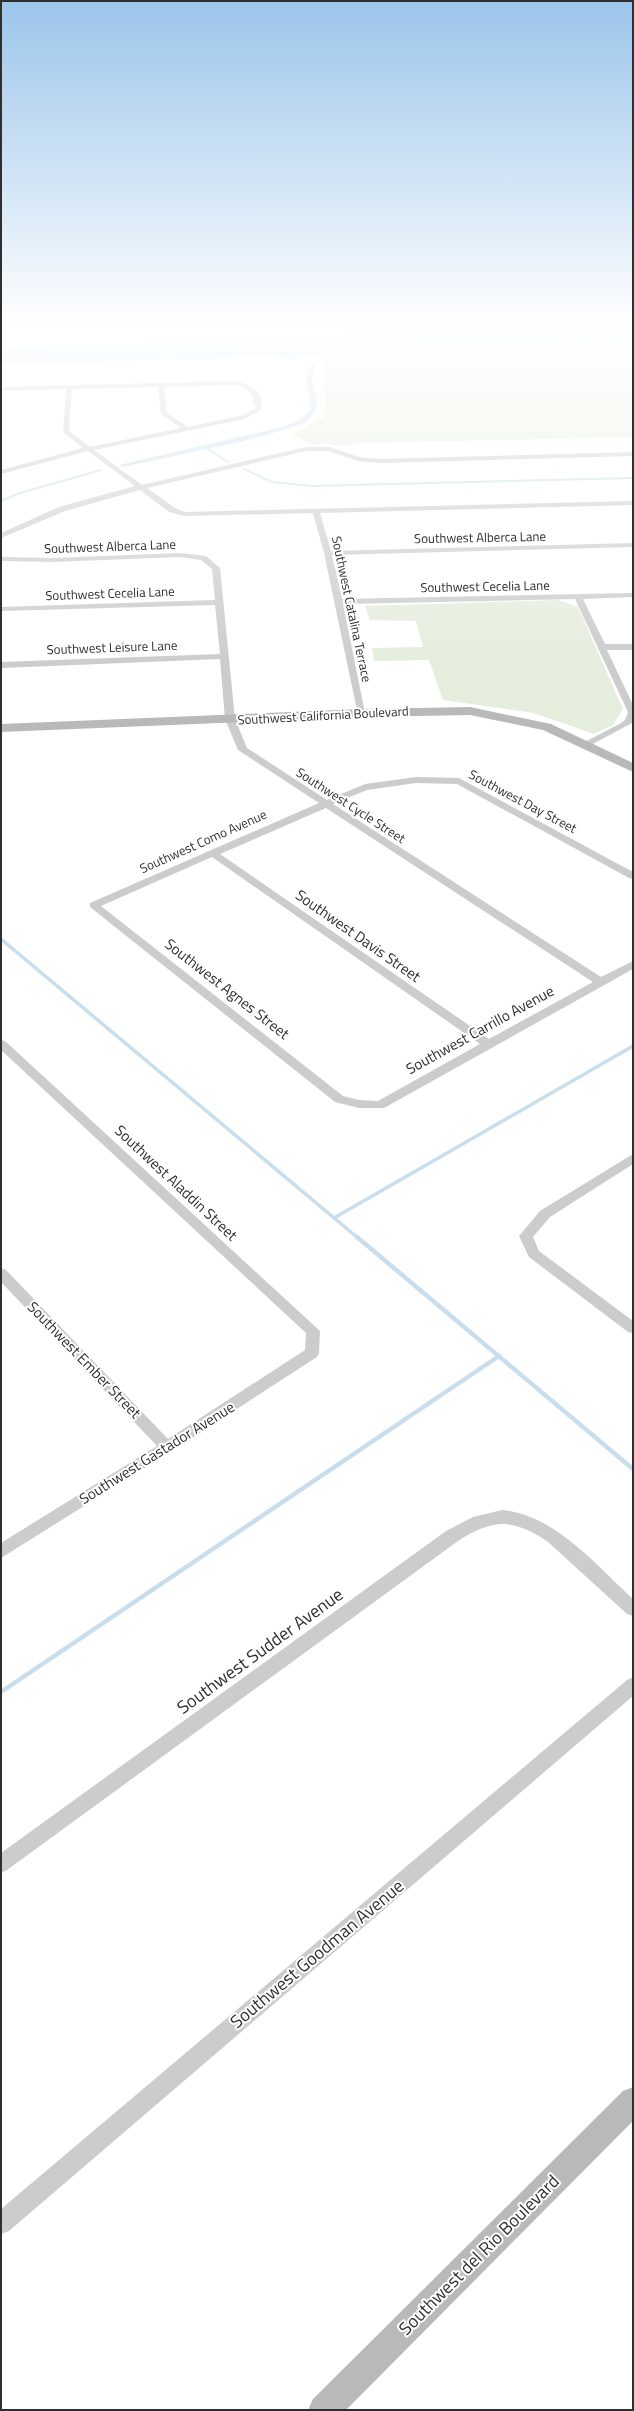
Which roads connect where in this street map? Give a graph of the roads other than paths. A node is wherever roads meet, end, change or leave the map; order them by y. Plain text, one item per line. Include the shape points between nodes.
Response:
1 (80, 443) edge
2 (120, 443) edge
3 (88, 449) junction
4 (633, 454) edge
5 (1, 472) edge
6 (141, 487) junction
7 (633, 503) edge
8 (316, 512) junction
9 (1, 536) edge
10 (633, 545) edge
11 (328, 553) junction
12 (1, 559) edge
13 (216, 568) joint
14 (633, 595) edge
15 (578, 597) junction
16 (220, 602) junction
17 (338, 602) junction
18 (1, 609) edge
19 (602, 647) junction
20 (633, 647) edge
21 (225, 656) junction
22 (1, 665) edge
23 (361, 713) junction
24 (230, 719) junction
25 (1, 728) edge
26 (586, 744) junction
27 (633, 768) edge
28 (324, 803) junction
29 (212, 853) junction
30 (633, 876) edge
31 (94, 905) joint
32 (633, 964) edge
33 (601, 982) junction
34 (1, 1044) edge
35 (488, 1044) junction
36 (339, 1099) joint
37 (633, 1158) edge
38 (1, 1273) edge
39 (633, 1328) edge
40 (312, 1353) joint
41 (167, 1447) junction
42 (1, 1551) edge
43 (633, 1609) edge
44 (633, 1685) edge
45 (1, 1864) edge
46 (633, 2101) edge
47 (1, 2223) edge
48 (324, 2410) edge

1 - 3 street
2 - 3 street
3 - 5 street
3 - 6 street
4 - 6 street via 380,461 358,459 329,449 306,450
6 - 8 street via 172,510 185,514
6 - 9 street via 62,509
7 - 8 street
8 - 11 street, Southwest Catalina Terrace
10 - 11 street, Southwest Alberca Lane
11 - 17 street, Southwest Catalina Terrace
12 - 13 street, Southwest Alberca Lane via 53,560 180,555 203,558
13 - 16 street, Southwest Cycle Street
14 - 15 street, Southwest Cecelia Lane
15 - 17 street, Southwest Cecelia Lane
15 - 19 street
16 - 18 street, Southwest Cecelia Lane
16 - 21 street, Southwest Cycle Street
17 - 23 street, Southwest Catalina Terrace
19 - 20 street
19 - 26 street via 629,704 631,717 624,725
21 - 22 street, Southwest Leisure Lane
21 - 24 street, Southwest Cycle Street
23 - 24 street, Southwest California Boulevard
23 - 26 street, Southwest California Boulevard via 470,711 547,727
24 - 25 street, Southwest California Boulevard
24 - 28 street, Southwest Cycle Street via 243,750
26 - 27 street, Southwest California Boulevard
28 - 29 street, Southwest Como Avenue
28 - 30 street, Southwest Day Street via 365,787 416,780 459,782
28 - 33 street, Southwest Cycle Street
29 - 31 street, Southwest Como Avenue
29 - 35 street, Southwest Davis Street
31 - 36 street, Southwest Agnes Street
32 - 33 street, Southwest Carrillo Avenue
33 - 35 street, Southwest Carrillo Avenue
34 - 40 street, Southwest Aladdin Street via 313,1331
35 - 36 street, Southwest Carrillo Avenue via 380,1105 359,1104
37 - 39 street via 545,1214 526,1236 534,1254
38 - 41 street, Southwest Ember Street
40 - 41 street, Southwest Gastador Avenue
41 - 42 street, Southwest Gastador Avenue
43 - 45 street, Southwest Sudder Avenue via 553,1536 526,1520 494,1517 468,1526
44 - 47 street, Southwest Goodman Avenue
46 - 48 street, Southwest del Rio Boulevard

